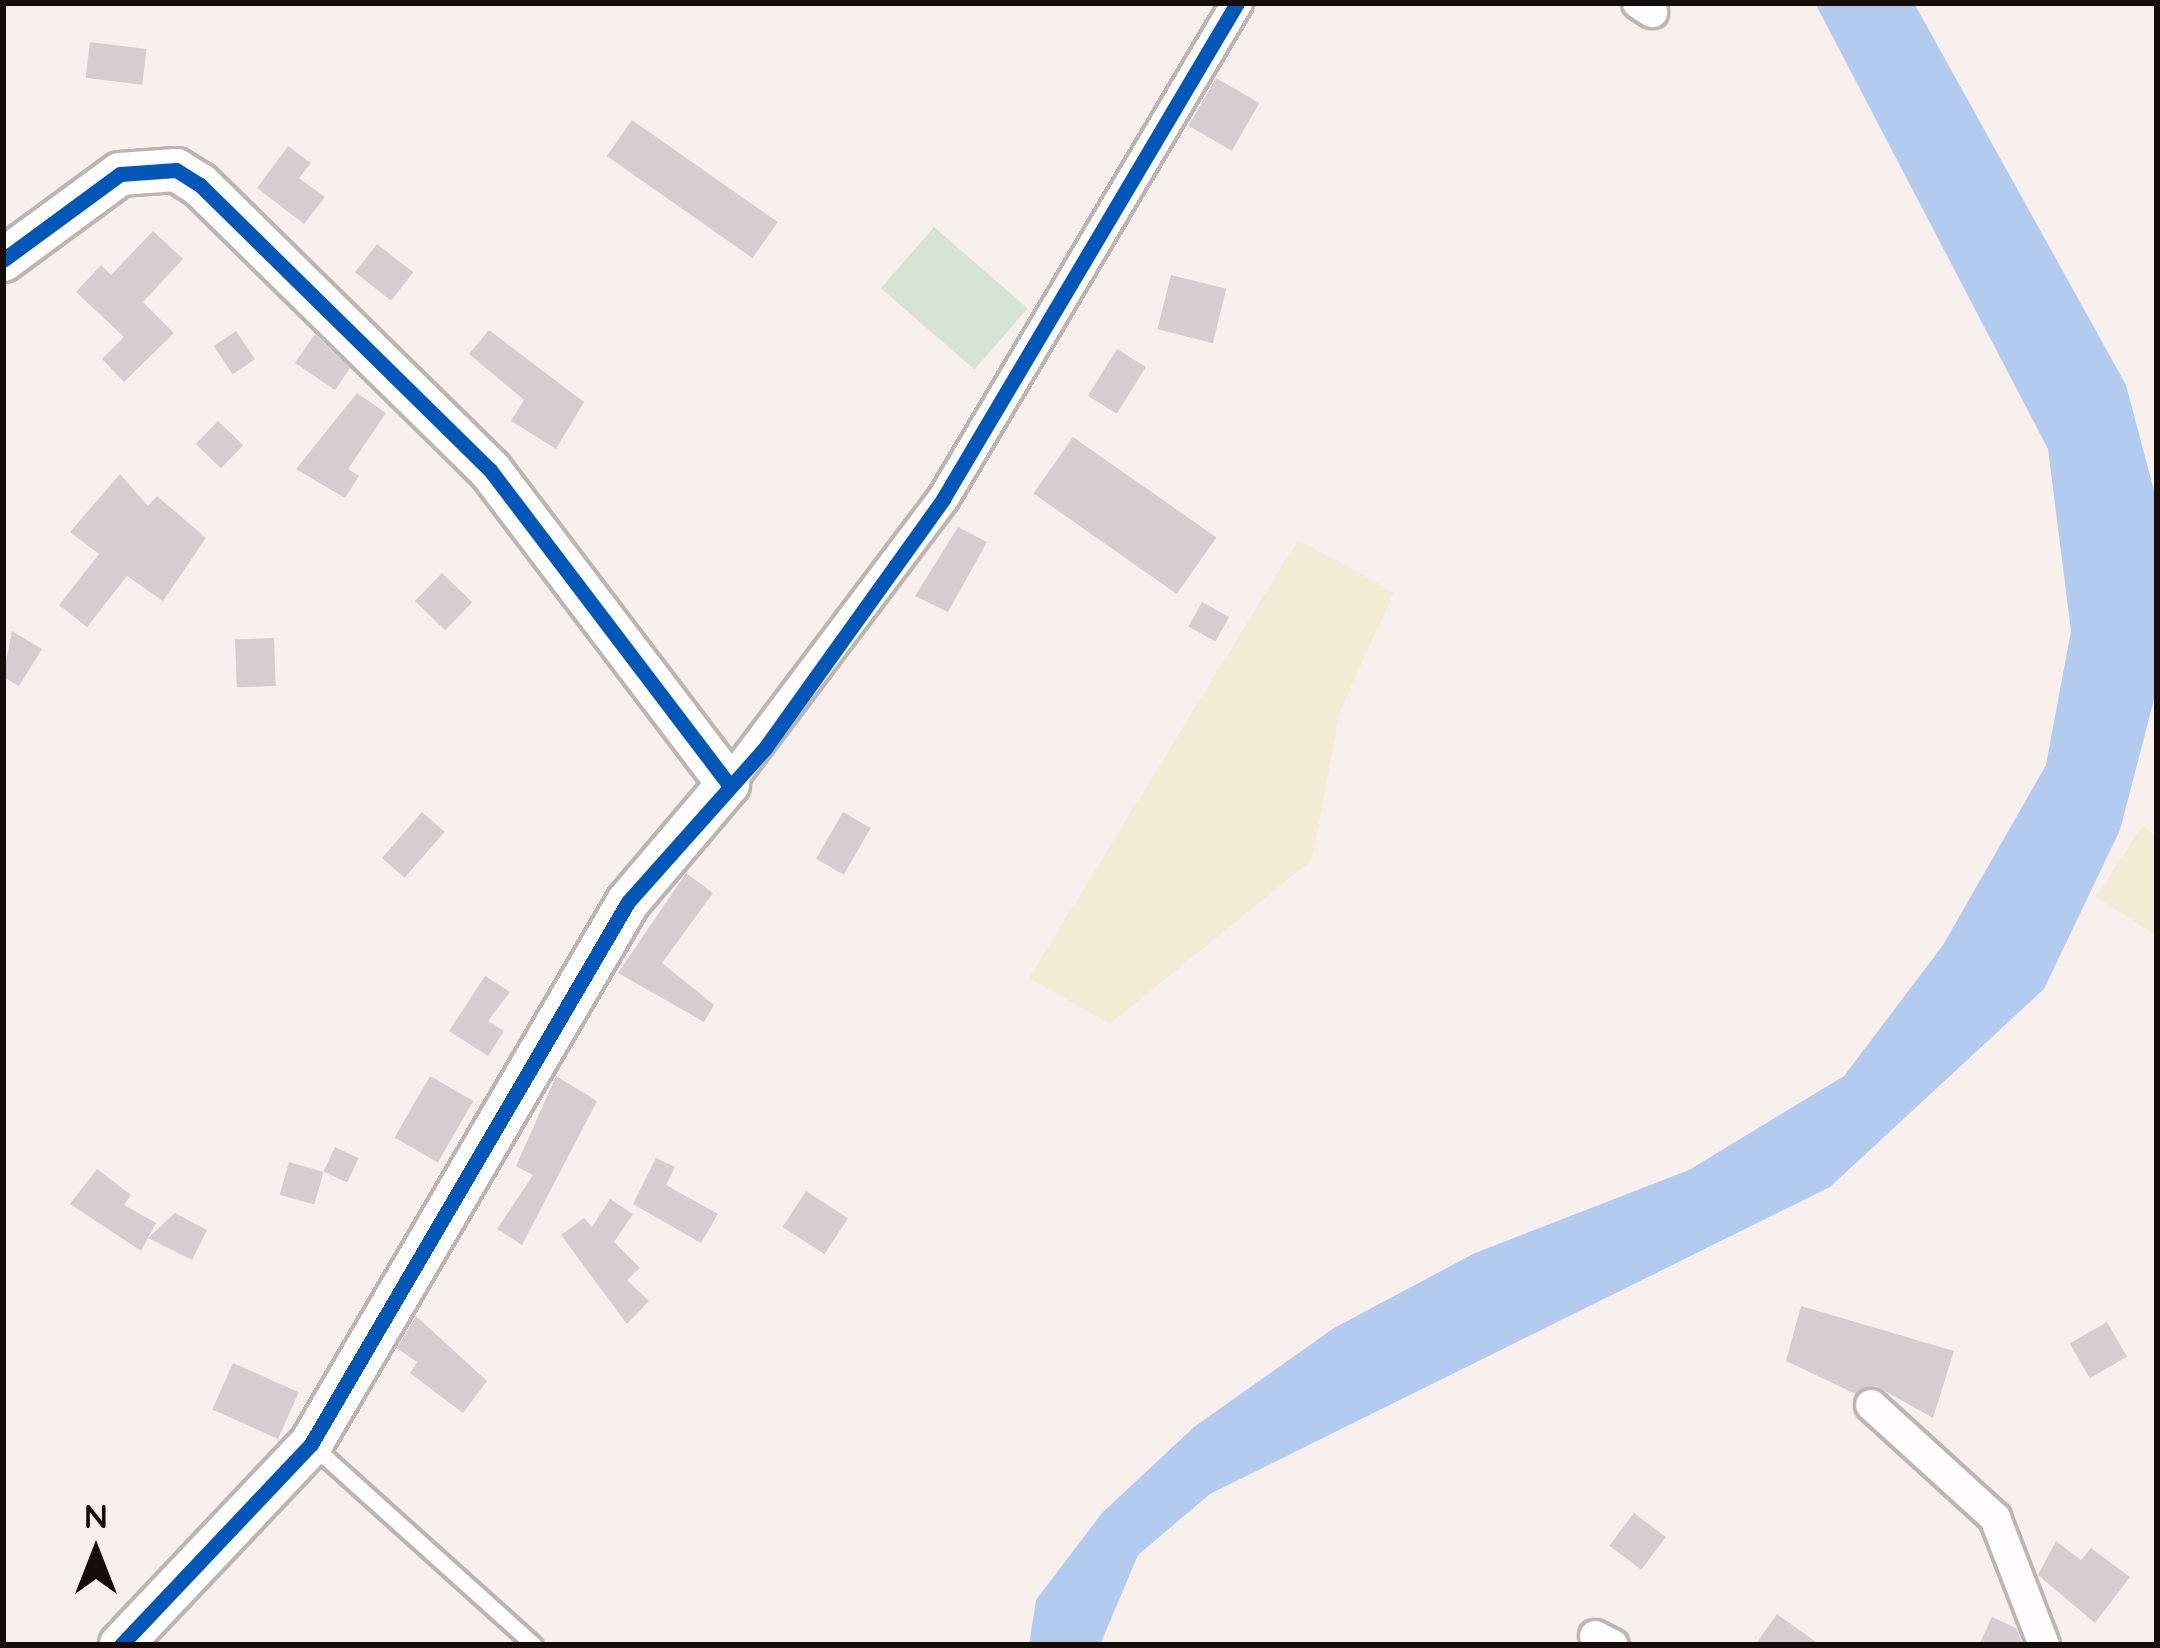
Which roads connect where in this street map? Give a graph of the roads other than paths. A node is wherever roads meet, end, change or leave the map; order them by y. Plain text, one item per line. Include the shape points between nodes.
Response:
1 (1238, 3) edge
2 (3, 260) edge
3 (728, 784) junction
4 (1871, 1405) dead end
5 (310, 1444) junction
6 (121, 1645) edge
7 (534, 1645) edge
8 (2044, 1645) edge

1 - 3 street via 943,499
2 - 3 street via 120,174 176,170 200,185 490,470
3 - 5 street via 628,902
4 - 8 street via 1995,1518
5 - 6 street
5 - 7 lane

